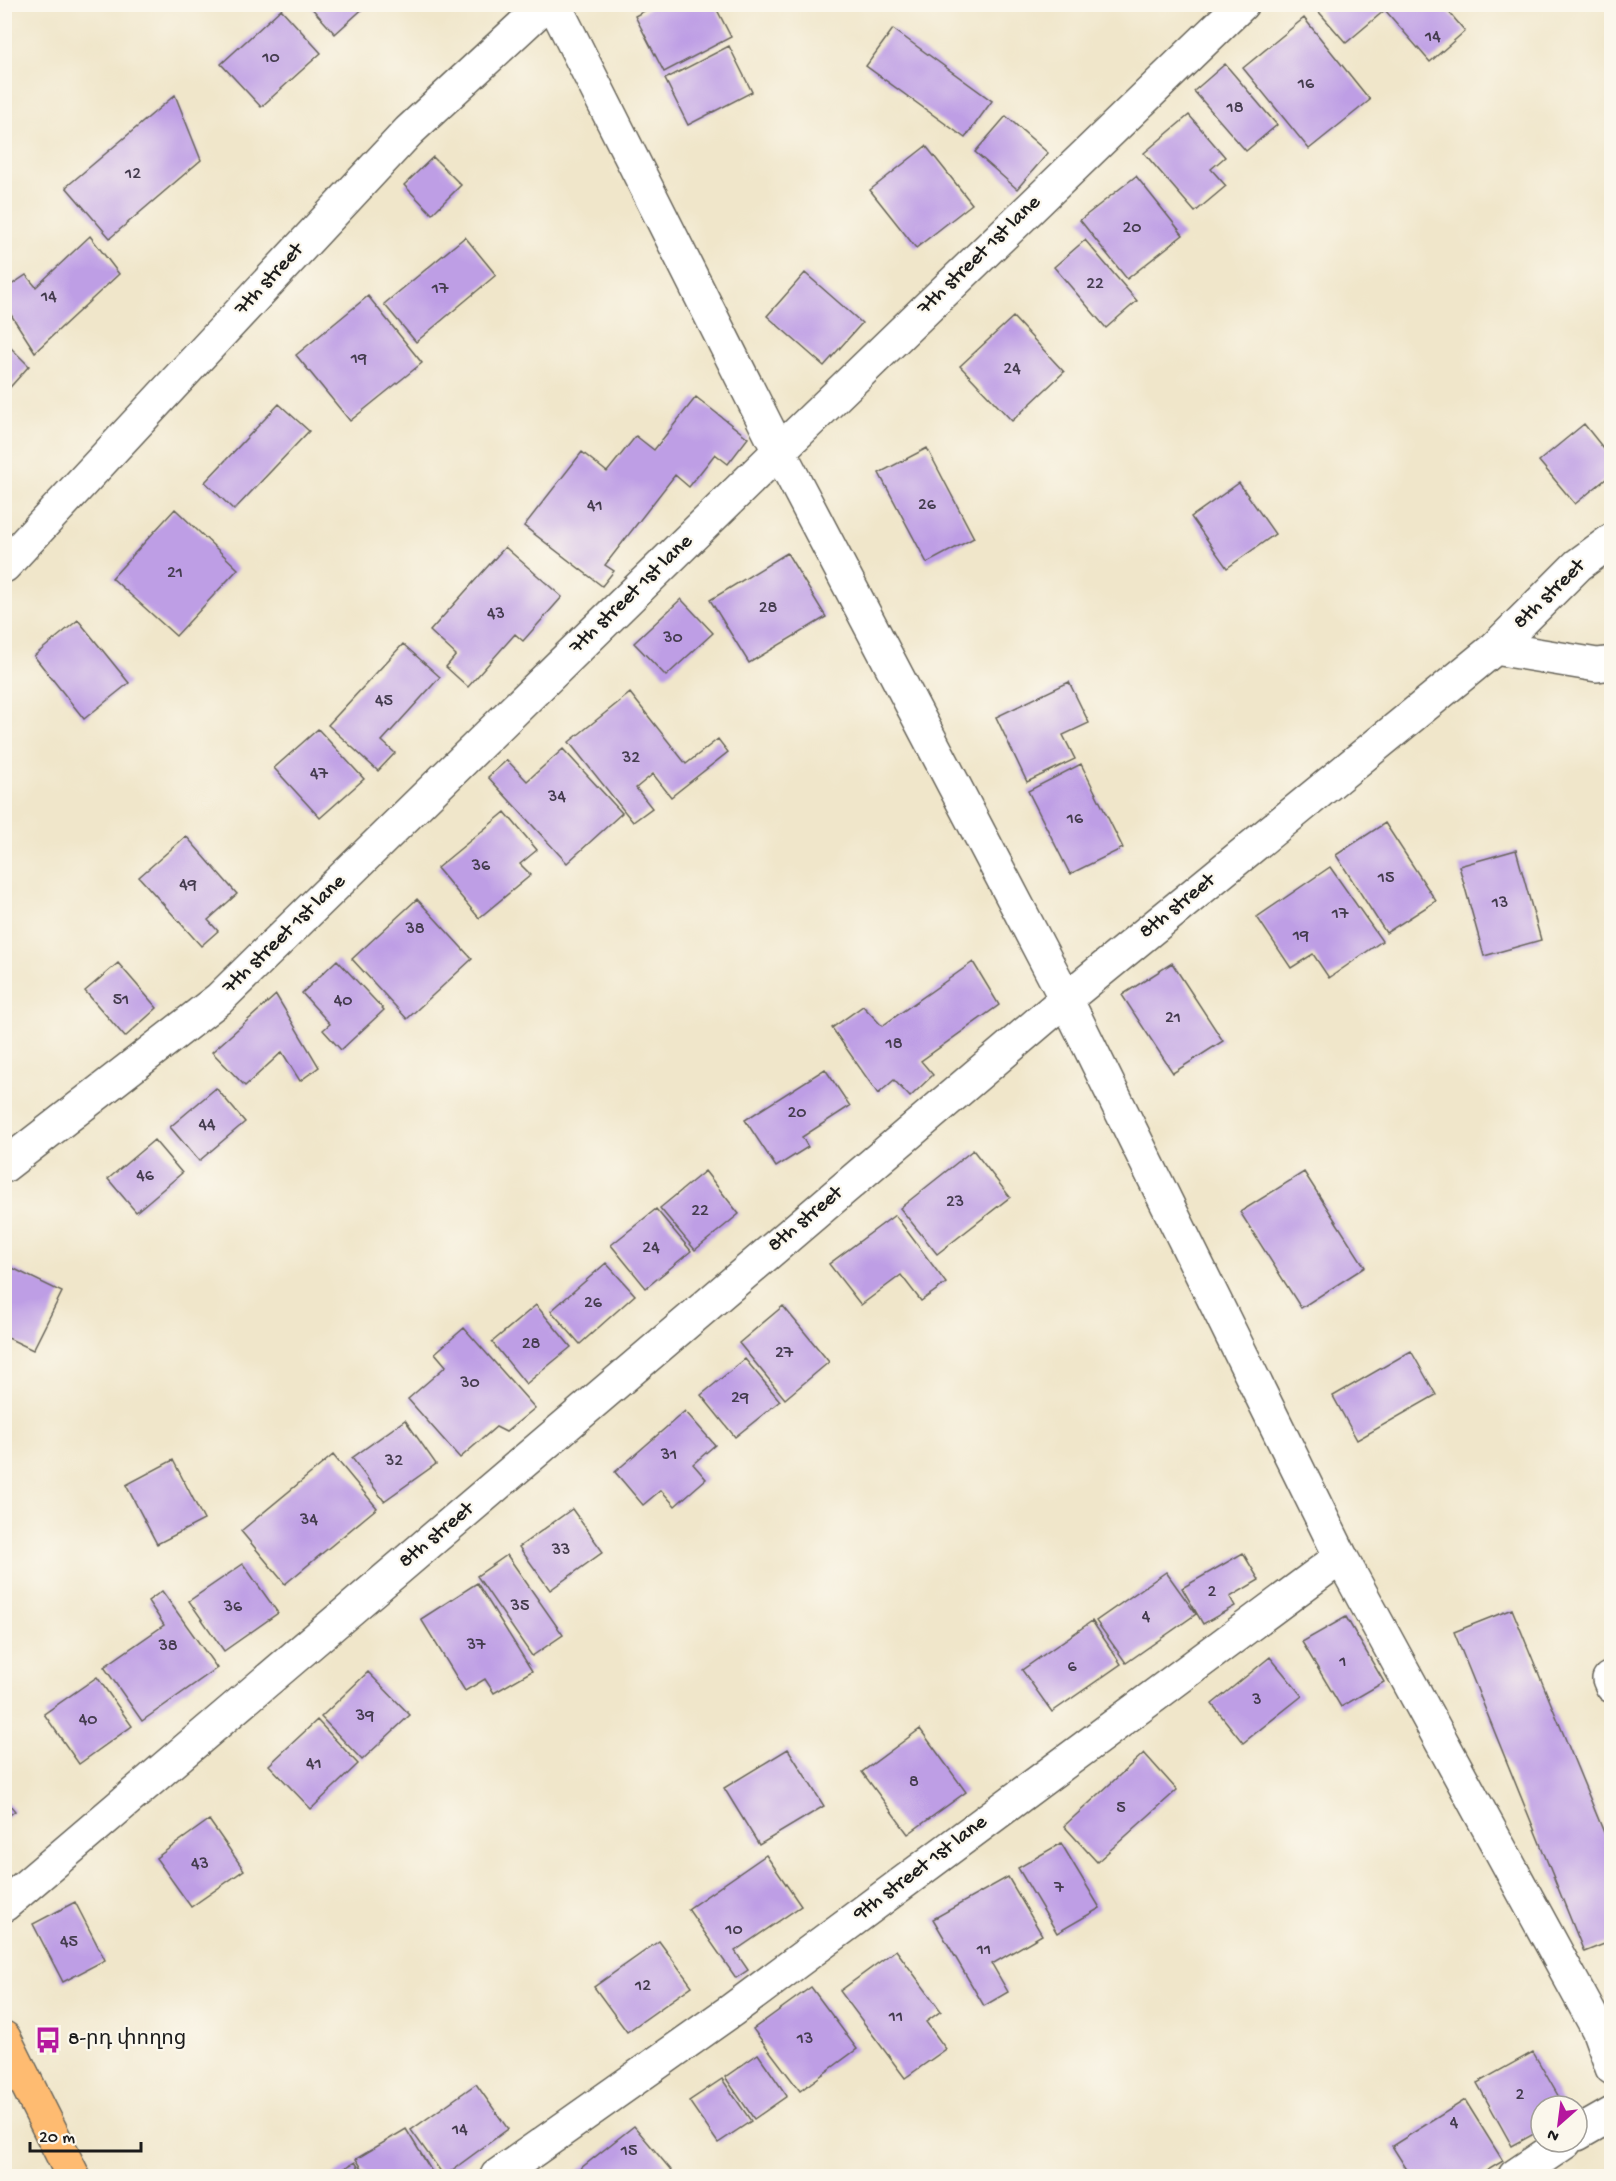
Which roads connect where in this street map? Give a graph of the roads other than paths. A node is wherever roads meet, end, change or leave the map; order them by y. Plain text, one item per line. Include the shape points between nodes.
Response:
1 (546, 4) edge
2 (554, 4) edge
3 (1242, 4) edge
4 (779, 451) junction
5 (1611, 540) edge
6 (4, 566) edge
7 (1495, 648) junction
8 (1611, 663) edge
9 (1066, 999) junction
10 (4, 1166) edge
11 (1341, 1557) junction
12 (4, 1905) edge
13 (1605, 2025) edge
14 (4, 2038) edge
15 (1611, 2068) edge
16 (1611, 2114) edge
17 (1589, 2127) edge
18 (1547, 2154) edge
19 (73, 2176) edge
20 (497, 2176) edge
21 (1515, 2176) edge

1 - 6 street, 7th street via 409,131
2 - 4 street
3 - 4 street, 7th street 1st lane
4 - 9 street
4 - 10 street, 7th street 1st lane via 219,999
5 - 7 street, 8th street via 1578,565
7 - 8 street via 1597,665
7 - 9 street, 8th street
9 - 11 street
9 - 12 street, 8th street
11 - 13 street
11 - 20 street, 9th street 1st lane via 732,2010
13 - 15 street
14 - 19 main road
16 - 17 street
18 - 21 street

